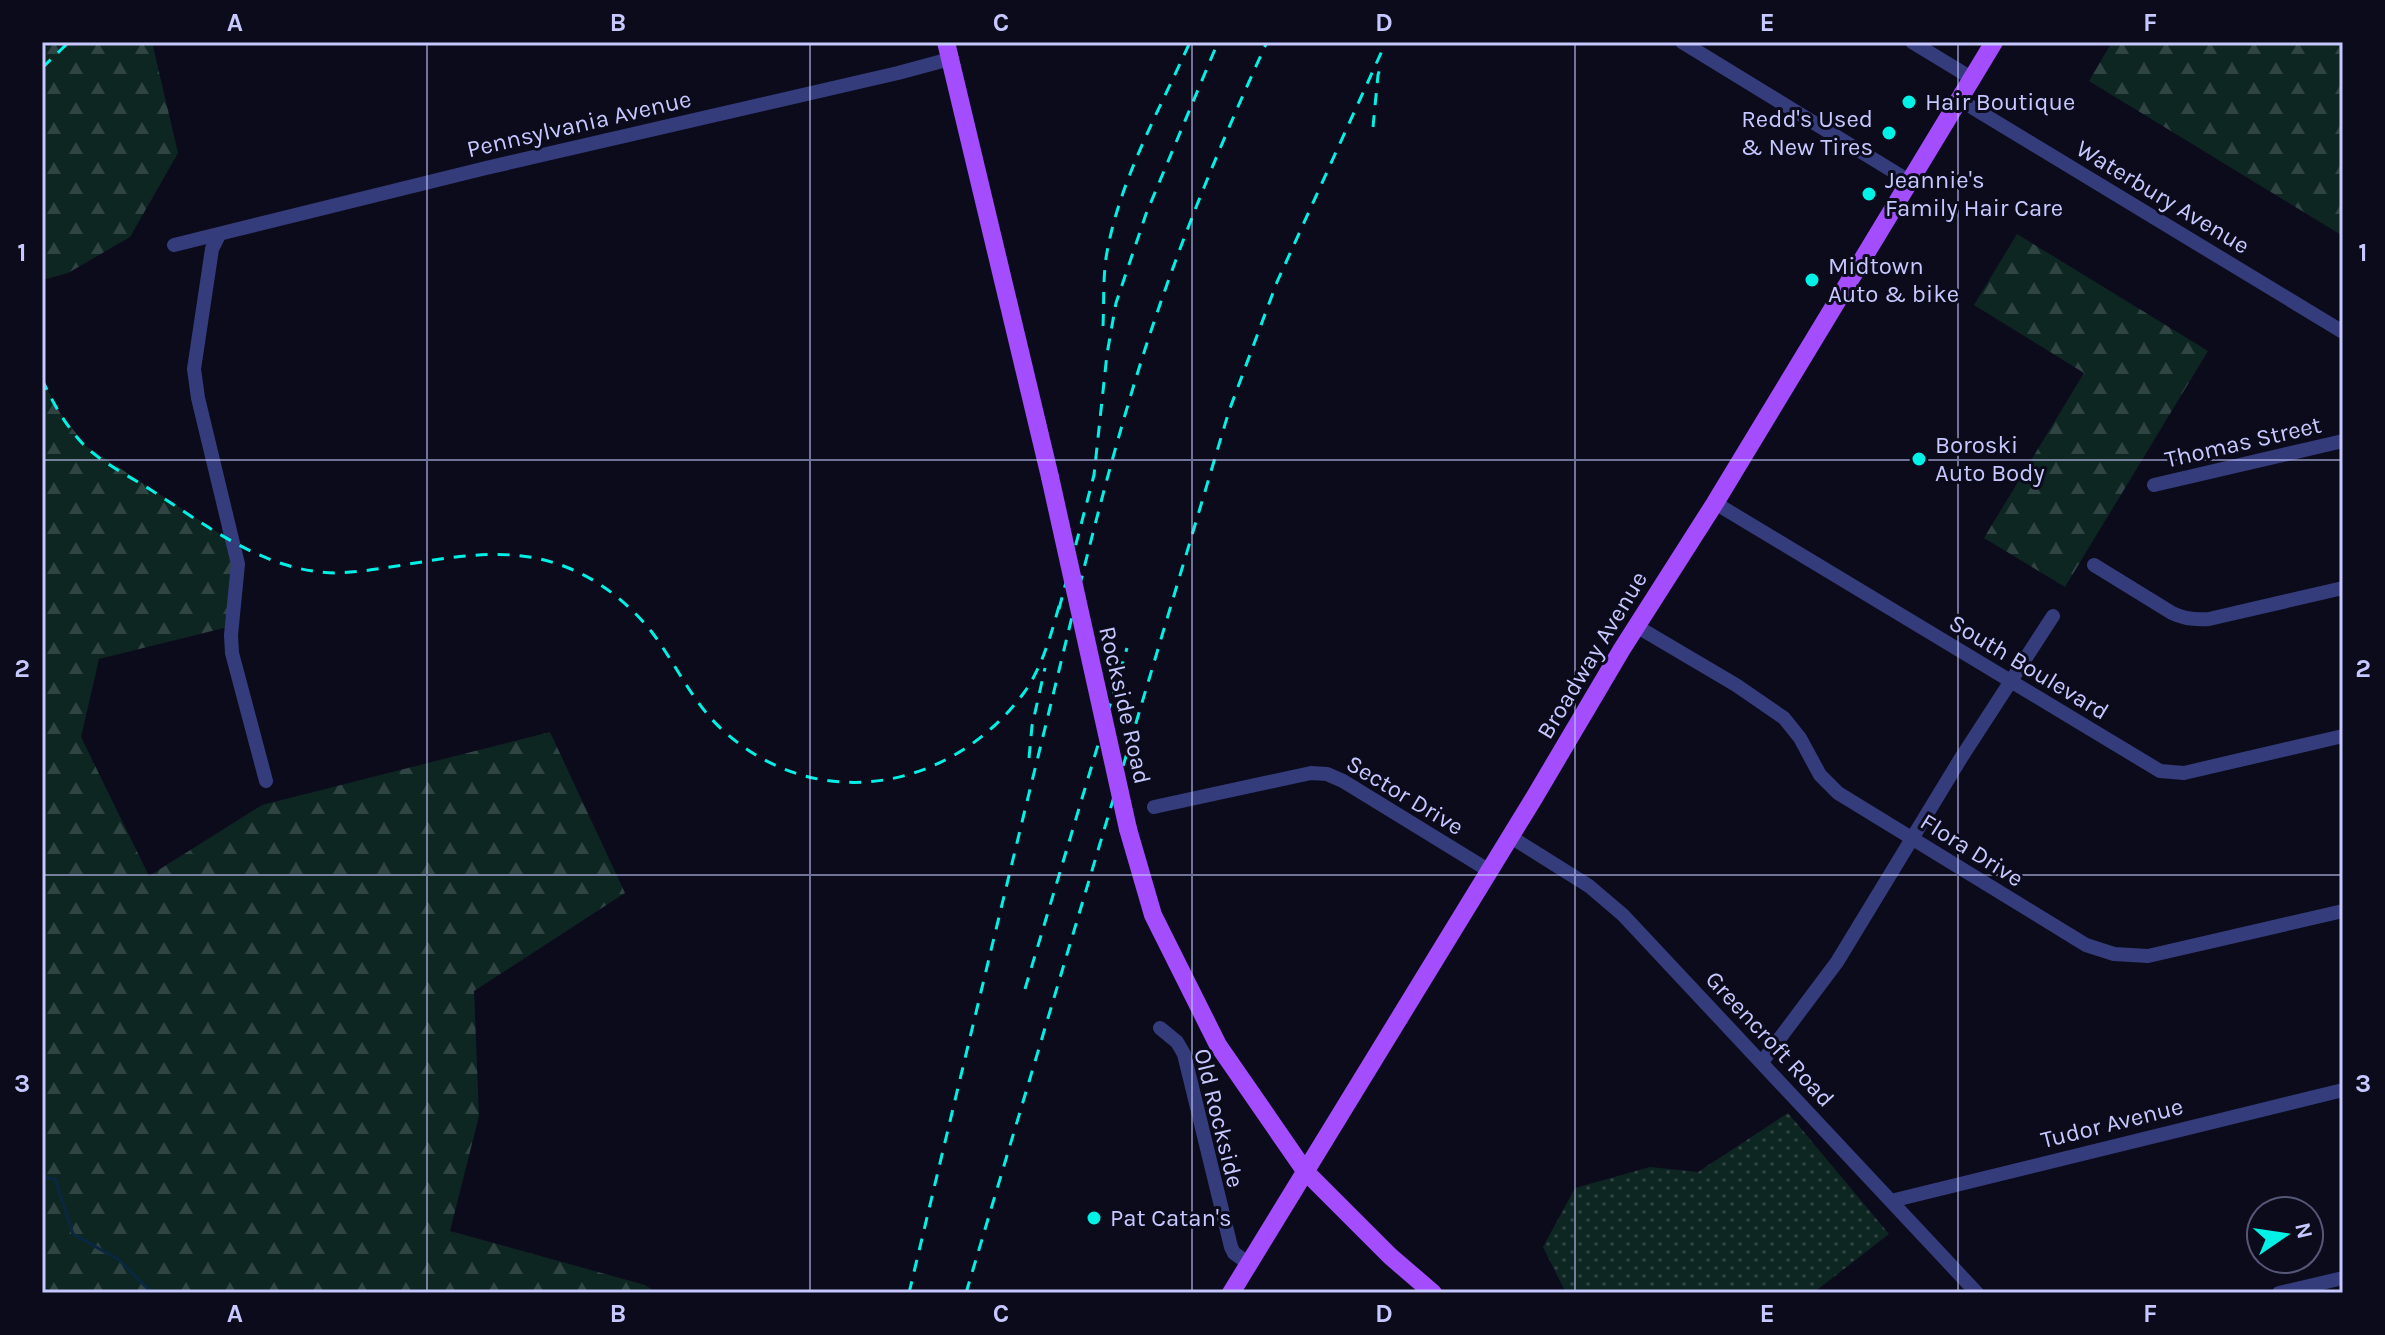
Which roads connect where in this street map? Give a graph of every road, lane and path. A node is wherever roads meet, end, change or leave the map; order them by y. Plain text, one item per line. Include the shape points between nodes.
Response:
1 (1682, 42) edge
2 (1912, 42) edge
3 (1994, 42) edge
4 (948, 50) edge
5 (1973, 79) junction
6 (1960, 100) junction
7 (1909, 181) junction
8 (219, 235) junction
9 (174, 245) dead end
10 (2343, 332) edge
11 (2343, 441) edge
12 (2154, 485) dead end
13 (1715, 503) junction
14 (2094, 565) dead end
15 (2343, 588) edge
16 (2053, 616) dead end
17 (1636, 626) junction
18 (2010, 682) junction
19 (2343, 736) edge
20 (266, 781) dead end
21 (1154, 807) dead end
22 (1511, 837) junction
23 (1912, 840) junction
24 (1488, 870) junction
25 (2343, 911) edge
26 (1160, 1028) dead end
27 (1762, 1062) junction
28 (2343, 1090) edge
29 (1305, 1171) junction
30 (1891, 1201) junction
31 (1249, 1264) junction
32 (2343, 1278) edge
33 (1231, 1293) edge
34 (1433, 1293) edge
35 (1977, 1293) edge
36 (2279, 1293) edge

1 - 7 street
2 - 5 street
3 - 5 main road, Broadway Avenue
4 - 8 street, Pennsylvania Avenue via 898,73
4 - 29 main road, Rockside Road, bridge via 1128,829 1153,915 1218,1045
5 - 6 main road, Broadway Avenue
6 - 7 main road, Broadway Avenue
6 - 10 street, Waterbury Avenue
7 - 13 main road, Broadway Avenue
8 - 9 street, Pennsylvania Avenue
8 - 20 street via 212,249 194,369 238,564 232,653
11 - 12 street, Thomas Street
13 - 17 main road, Broadway Avenue
13 - 18 street, South Boulevard
14 - 15 street via 2172,613 2196,620
16 - 18 street
17 - 22 main road, Broadway Avenue
17 - 23 street, Flora Drive via 1784,718 1827,784
18 - 19 street, South Boulevard via 2171,774
18 - 23 street
21 - 24 street, Sector Drive via 1327,774
22 - 24 main road, Broadway Avenue
22 - 27 street, Greencroft Road via 1589,886 1623,915
23 - 25 street, Flora Drive via 2086,945 2114,954 2156,955
23 - 27 street via 1837,962
24 - 29 main road, Broadway Avenue
26 - 31 street, Old Rockside via 1184,1054 1231,1247
27 - 30 street, Greencroft Road
28 - 30 street, Tudor Avenue
29 - 31 main road, Broadway Avenue
29 - 34 main road, Rockside Road
30 - 35 street, Greencroft Road
31 - 33 main road, Broadway Avenue
32 - 36 street

